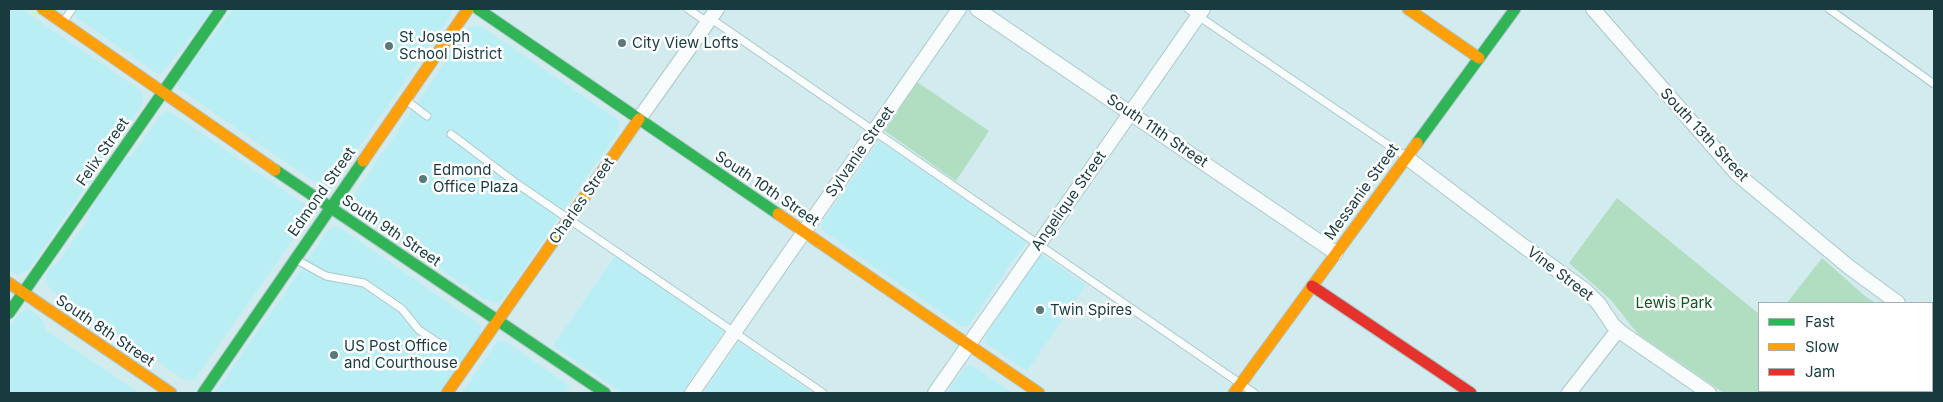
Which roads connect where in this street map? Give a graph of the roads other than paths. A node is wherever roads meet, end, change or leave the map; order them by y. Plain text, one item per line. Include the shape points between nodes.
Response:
1 (43, 9) edge
2 (72, 9) edge
3 (221, 9) edge
4 (468, 9) edge
5 (478, 9) edge
6 (688, 9) edge
7 (958, 9) edge
8 (978, 9) edge
9 (1408, 9) edge
10 (1516, 9) edge
11 (1593, 9) edge
12 (1829, 9) edge
13 (1196, 11) edge
14 (711, 16) edge
15 (63, 23) junction
16 (1479, 58) junction
17 (1934, 84) edge
18 (162, 93) junction
19 (405, 99) junction
20 (1130, 113) junction
21 (427, 116) dead end
22 (639, 119) junction
23 (875, 131) junction
24 (451, 134) dead end
25 (1406, 157) junction
26 (330, 208) junction
27 (569, 219) junction
28 (804, 232) junction
29 (1038, 245) junction
30 (1336, 253) junction
31 (295, 259) junction
32 (9, 284) edge
33 (1312, 286) junction
34 (23, 293) junction
35 (1897, 302) edge
36 (9, 314) edge
37 (497, 321) junction
38 (1618, 330) junction
39 (735, 332) junction
40 (969, 345) junction
41 (446, 348) dead end
42 (1237, 389) edge
43 (171, 393) edge
44 (203, 393) edge
45 (448, 393) edge
46 (604, 393) edge
47 (692, 393) edge
48 (822, 393) edge
49 (935, 393) edge
50 (1039, 393) edge
51 (1254, 393) edge
52 (1471, 393) edge
53 (1569, 393) edge
54 (1709, 393) edge

1 - 15 main road, South 9th Street
2 - 15 lane
3 - 18 main road, Felix Street
4 - 19 main road, Edmond Street
5 - 22 main road, South 10th Street
6 - 14 lane
7 - 23 street, Sylvanie Street
8 - 20 street, South 11th Street
9 - 16 main road
10 - 16 main road, Messanie Street
11 - 35 street, South 13th Street via 1737,174
12 - 17 lane
13 - 20 street, Angelique Street
13 - 25 lane
14 - 22 street, Charles Street
14 - 23 lane
15 - 18 main road, South 9th Street
16 - 25 main road, Messanie Street
18 - 26 main road, South 9th Street
18 - 34 main road, Felix Street
19 - 21 lane
19 - 26 main road, Edmond Street
20 - 29 street, Angelique Street
20 - 30 street, South 11th Street
22 - 27 main road, Charles Street
22 - 28 main road, South 10th Street
23 - 28 street, Sylvanie Street
23 - 29 lane
24 - 27 lane
25 - 30 main road, Messanie Street
25 - 38 street, Vine Street via 1585,290 1600,304
26 - 31 main road, Edmond Street
26 - 37 main road, South 9th Street
27 - 37 main road, Charles Street
27 - 39 lane
28 - 39 street, Sylvanie Street
28 - 40 main road, South 10th Street
29 - 40 street, Angelique Street
29 - 42 lane
30 - 33 main road, Messanie Street
31 - 41 lane via 326,276 364,283 402,309 419,330
31 - 44 main road, Edmond Street
32 - 34 main road, South 8th Street
33 - 42 main road, Messanie Street
33 - 52 main road
34 - 36 main road, Felix Street
34 - 43 main road, South 8th Street
37 - 45 main road, Charles Street
37 - 46 main road, South 9th Street
38 - 53 street
38 - 54 street, Vine Street
39 - 47 street, Sylvanie Street
39 - 48 lane
40 - 49 street, Angelique Street
40 - 50 main road, South 10th Street
42 - 51 lane

